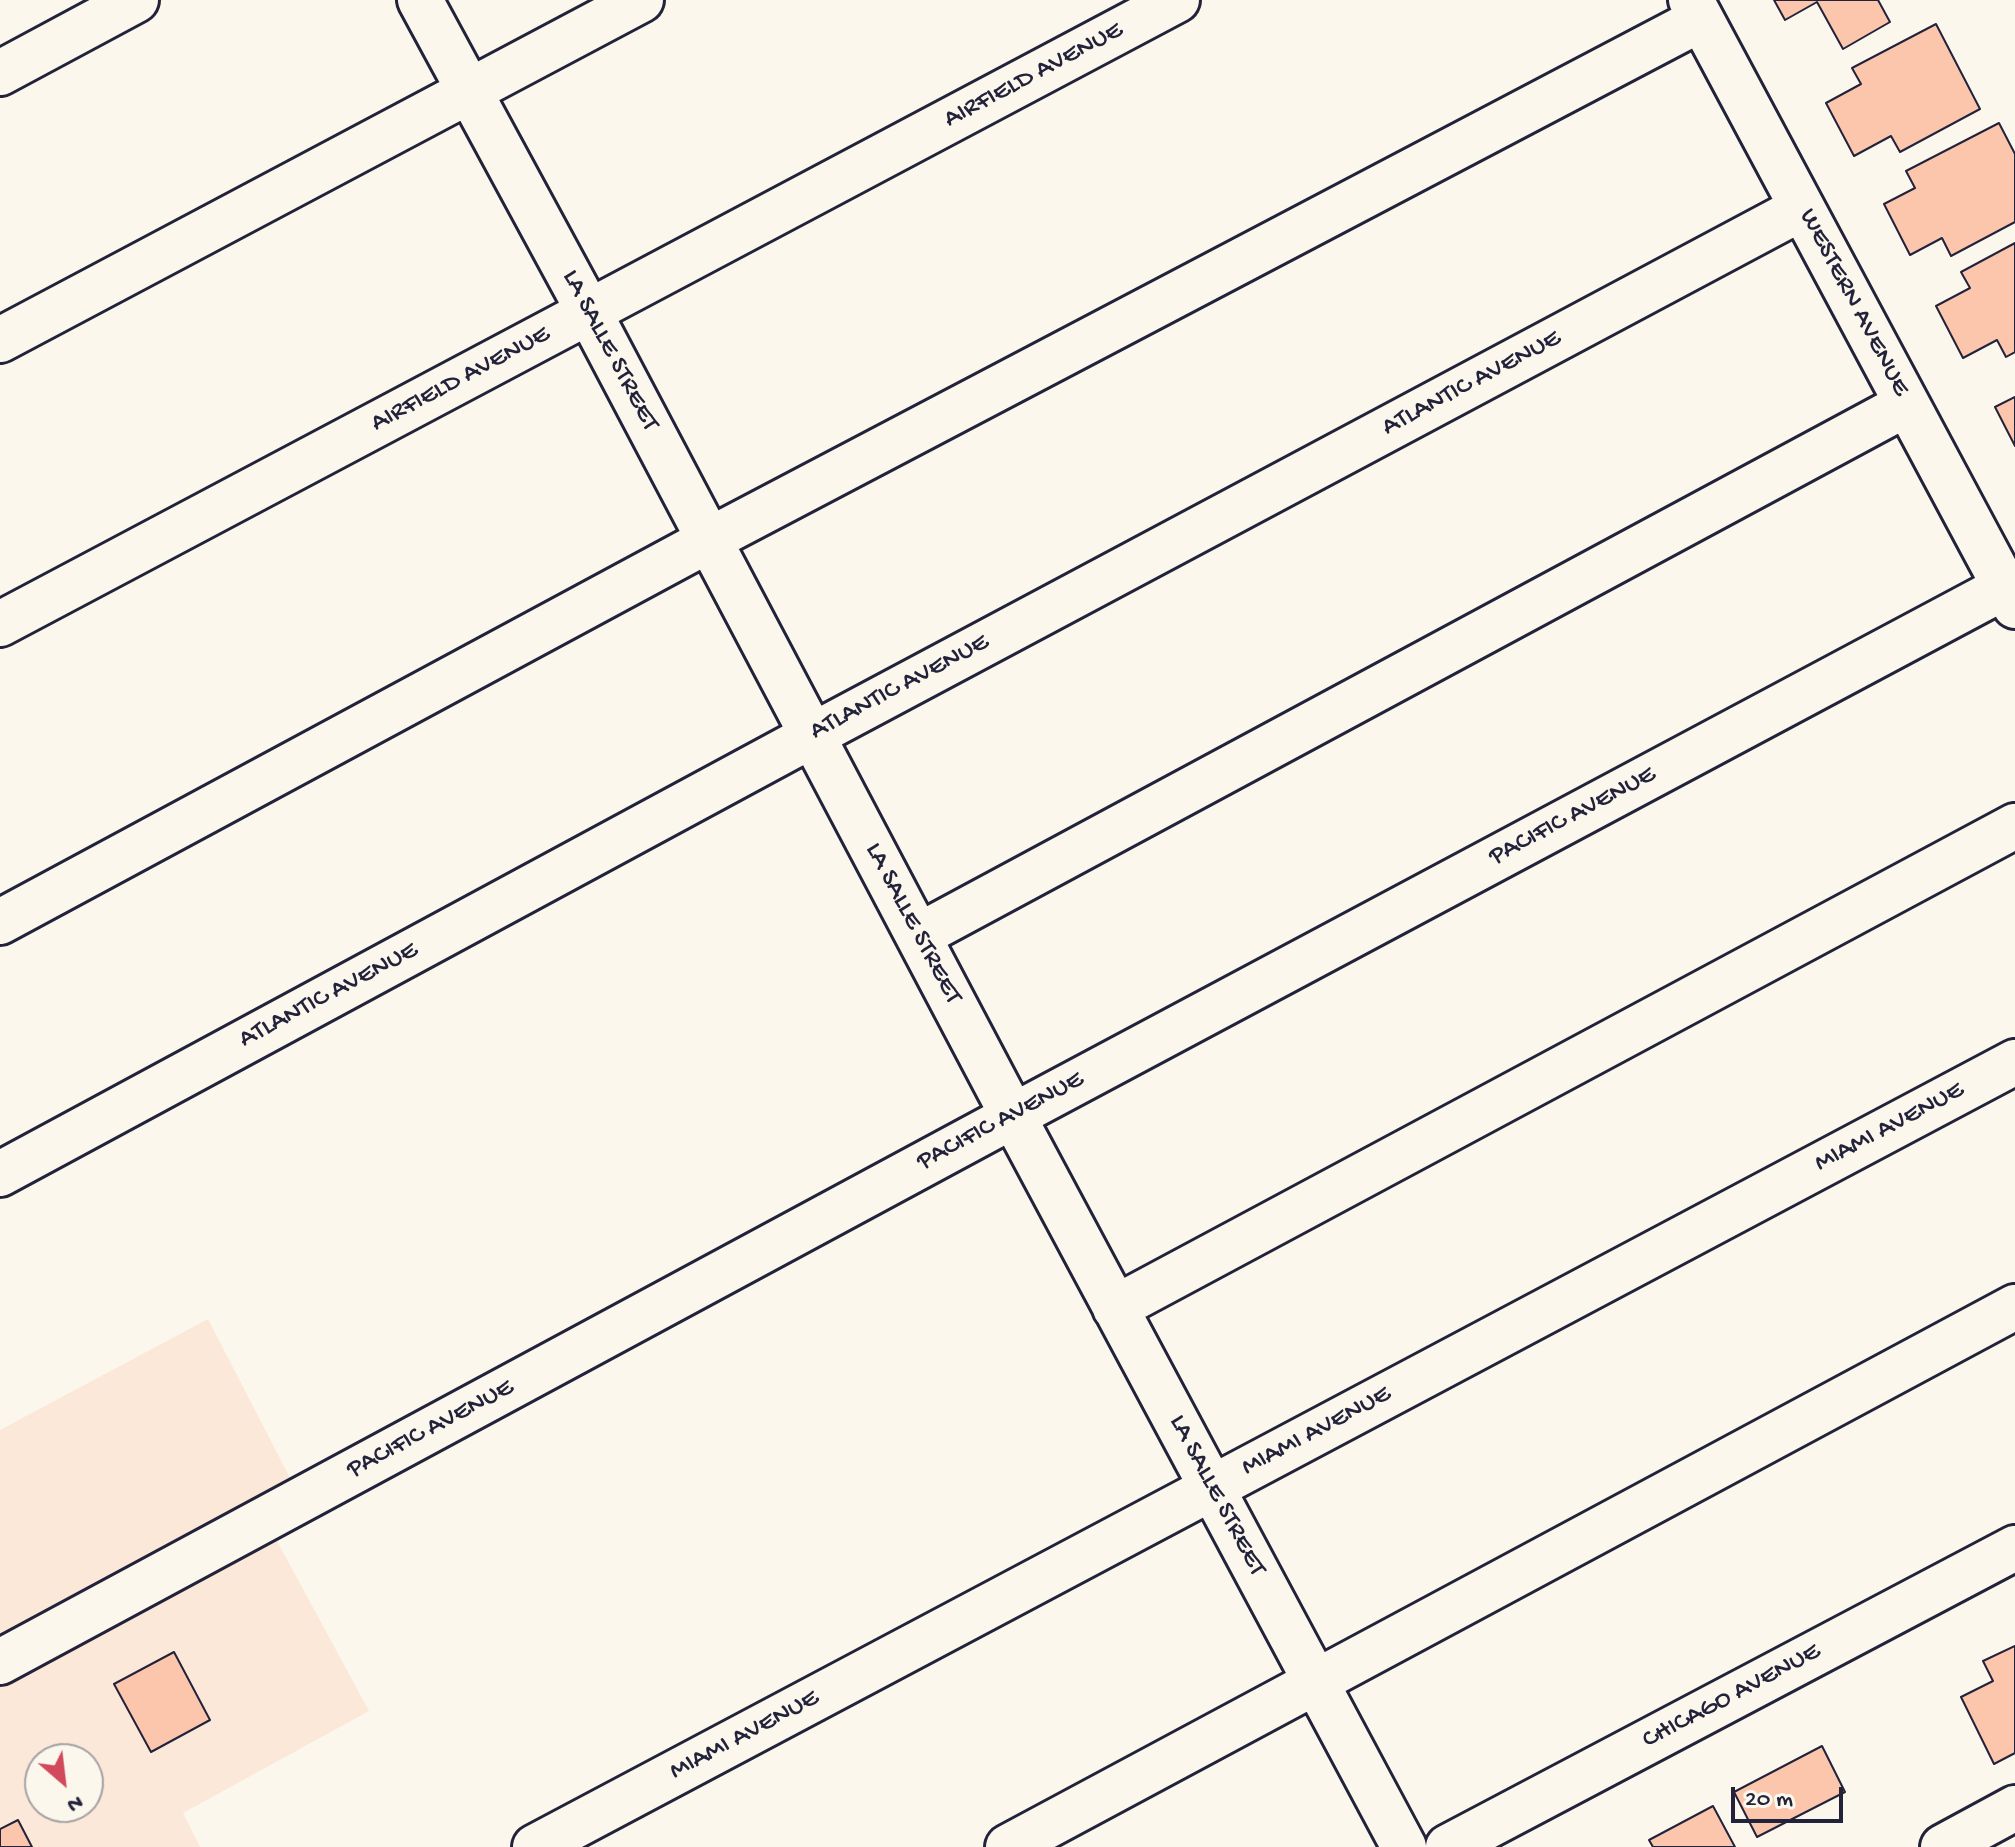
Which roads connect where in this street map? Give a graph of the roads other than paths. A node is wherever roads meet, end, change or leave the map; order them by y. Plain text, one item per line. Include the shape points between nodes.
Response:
1 (136, 0) edge
2 (420, 0) edge
3 (641, 0) edge
4 (1177, 0) edge
5 (1696, 10) edge
6 (0, 73) edge
7 (469, 90) junction
8 (1802, 208) junction
9 (589, 312) junction
10 (0, 340) edge
11 (1907, 404) junction
12 (709, 540) junction
13 (2010, 596) edge
14 (0, 624) edge
15 (813, 735) junction
16 (2015, 826) edge
17 (0, 922) edge
18 (918, 936) junction
19 (2015, 1062) edge
20 (1013, 1116) junction
21 (0, 1174) edge
22 (2015, 1307) edge
23 (1115, 1308) junction
24 (1211, 1488) junction
25 (2015, 1548) edge
26 (0, 1662) edge
27 (1317, 1681) junction
28 (2015, 1808) edge
29 (535, 1847) edge
30 (1008, 1847) edge
31 (1404, 1847) edge
32 (1448, 1847) edge
33 (1943, 1847) edge

1 - 6 street
2 - 7 street, LA SALLE STREET
3 - 7 street
4 - 9 street, AIRFIELD AVENUE
5 - 8 street, WESTERN AVENUE
5 - 12 street
7 - 9 street, LA SALLE STREET
7 - 10 street
8 - 11 street, WESTERN AVENUE
8 - 15 street, ATLANTIC AVENUE
9 - 12 street, LA SALLE STREET
9 - 14 street, AIRFIELD AVENUE
11 - 13 street, WESTERN AVENUE
11 - 18 street
12 - 15 street, LA SALLE STREET
12 - 17 street
13 - 20 street, PACIFIC AVENUE
15 - 18 street, LA SALLE STREET
15 - 21 street, ATLANTIC AVENUE
16 - 23 street
18 - 20 street, LA SALLE STREET
19 - 24 street, MIAMI AVENUE
20 - 23 street, LA SALLE STREET
20 - 26 street, PACIFIC AVENUE
22 - 27 street
23 - 24 street, LA SALLE STREET
24 - 27 street, LA SALLE STREET
24 - 29 street, MIAMI AVENUE
25 - 32 street, CHICAGO AVENUE
27 - 30 street
27 - 31 street, LA SALLE STREET
28 - 33 street

